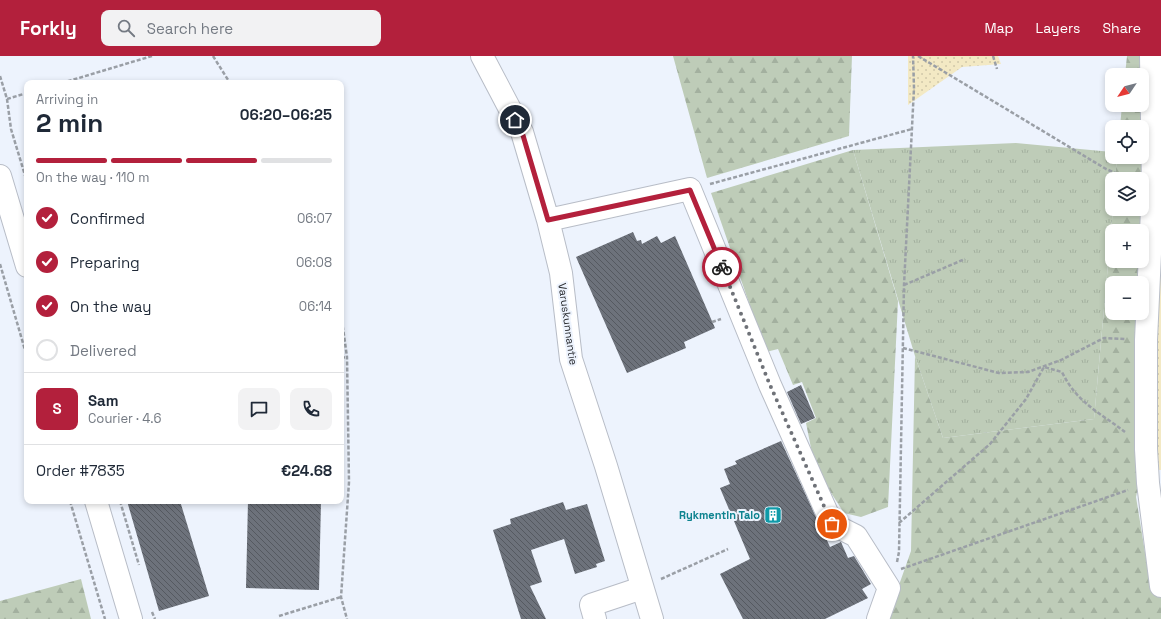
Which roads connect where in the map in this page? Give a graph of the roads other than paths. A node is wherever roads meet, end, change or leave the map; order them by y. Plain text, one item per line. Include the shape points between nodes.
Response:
1 (482, 56) edge
2 (1151, 56) edge
3 (0, 176) edge
4 (548, 220) junction
5 (24, 256) edge
6 (97, 504) edge
7 (1161, 586) edge
8 (642, 588) junction
9 (131, 619) edge
10 (595, 619) edge
11 (652, 619) edge
12 (878, 619) edge

1 - 4 street, Varuskunnantie via 522,132
2 - 7 street via 1153,189 1146,340 1146,449
3 - 5 street
4 - 8 street, Varuskunnantie via 561,274 571,359
4 - 12 street via 690,190 770,385 832,524 856,536 892,579
6 - 9 street
8 - 10 street via 591,605
8 - 11 street, Varuskunnantie

